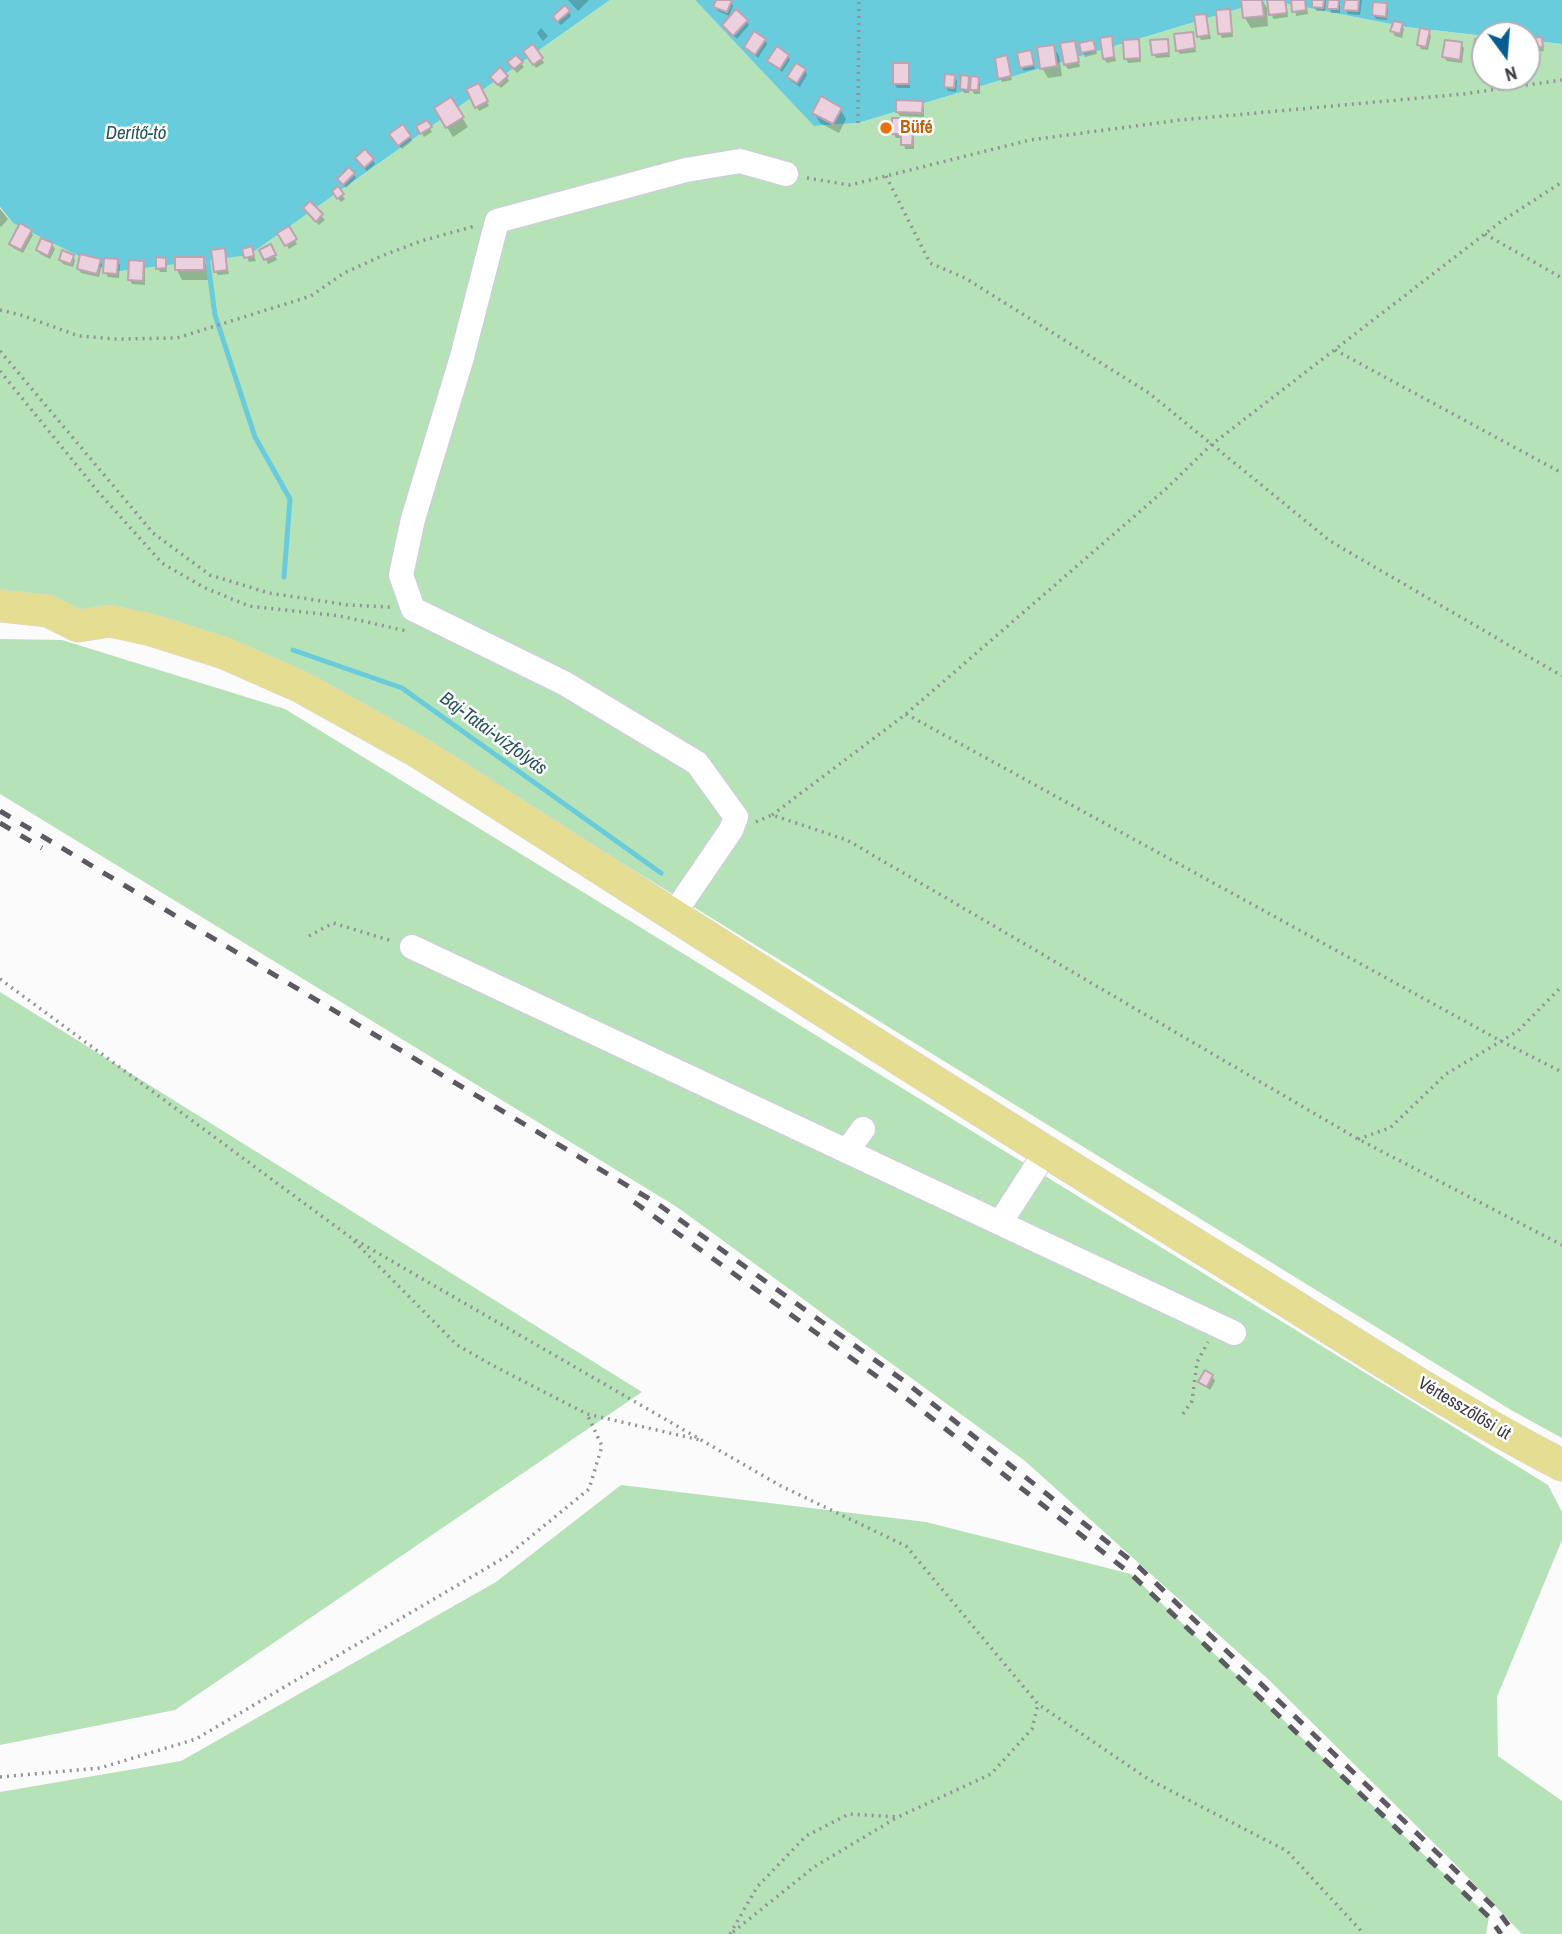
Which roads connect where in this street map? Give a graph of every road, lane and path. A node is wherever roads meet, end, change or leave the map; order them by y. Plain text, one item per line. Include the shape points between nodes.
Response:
1 (859, 0) edge
2 (1562, 80) edge
3 (858, 123) dead end
4 (786, 174) joint
5 (886, 176) junction
6 (1562, 182) edge
7 (497, 221) junction
8 (1485, 234) junction
9 (1562, 278) edge
10 (0, 310) edge
11 (1335, 350) junction
12 (0, 351) edge
13 (0, 371) edge
14 (1211, 445) junction
15 (1562, 473) edge
16 (0, 606) edge
17 (412, 620) junction
18 (1562, 676) edge
19 (906, 714) junction
20 (772, 815) junction
21 (731, 830) junction
22 (673, 915) junction
23 (309, 936) dead end
24 (412, 947) joint
25 (0, 979) edge
26 (1562, 986) edge
27 (1501, 1041) junction
28 (1562, 1072) edge
29 (863, 1129) dead end
30 (1358, 1139) junction
31 (847, 1151) junction
32 (1045, 1153) junction
33 (1000, 1223) junction
34 (350, 1237) junction
35 (1562, 1245) edge
36 (1226, 1329) joint
37 (587, 1414) junction
38 (1183, 1414) dead end
39 (704, 1441) junction
40 (1560, 1465) edge
41 (1038, 1704) junction
42 (0, 1777) edge
43 (898, 1817) junction
44 (730, 1934) edge
45 (1364, 1934) edge

1 - 3 path
2 - 5 path via 1030,140
4 - 5 path via 850,185
4 - 7 street via 740,161 727,163
5 - 14 path via 930,263 965,278 1149,393
6 - 8 path
7 - 10 path via 409,245 344,273 311,296 177,338 79,336
7 - 17 street via 401,575
8 - 9 path
8 - 11 path
11 - 14 path
11 - 15 path
12 - 17 path via 153,533 210,575 269,593
13 - 17 path via 162,563 249,606
14 - 18 path via 1330,541
14 - 19 path
16 - 22 main road, Vértesszőlősi út via 48,611 78,626 110,621 151,630 224,653 289,682 418,752
17 - 21 street via 564,683 697,763 736,817
19 - 20 path
19 - 27 path
20 - 21 path
20 - 30 path via 847,839
21 - 22 street
22 - 32 main road, Vértesszőlősi út
23 - 24 path via 333,923
24 - 31 street via 719,1102
25 - 34 path
26 - 27 path via 1518,1031
27 - 28 path
27 - 30 path via 1446,1074 1390,1128
29 - 31 street
30 - 35 path
31 - 33 street
32 - 33 street
32 - 40 main road, Vértesszőlősi út via 1468,1414
33 - 36 street
34 - 37 path via 457,1345
34 - 39 path
36 - 38 path via 1196,1362 1192,1401
37 - 39 path
37 - 42 path via 602,1446 589,1489 507,1556 196,1739 100,1768
39 - 41 path via 781,1486 906,1546
41 - 43 path via 1032,1729 991,1774
41 - 45 path via 1148,1779 1287,1851
43 - 44 path via 814,1867
43 - 44 path via 849,1814 806,1836 757,1888

